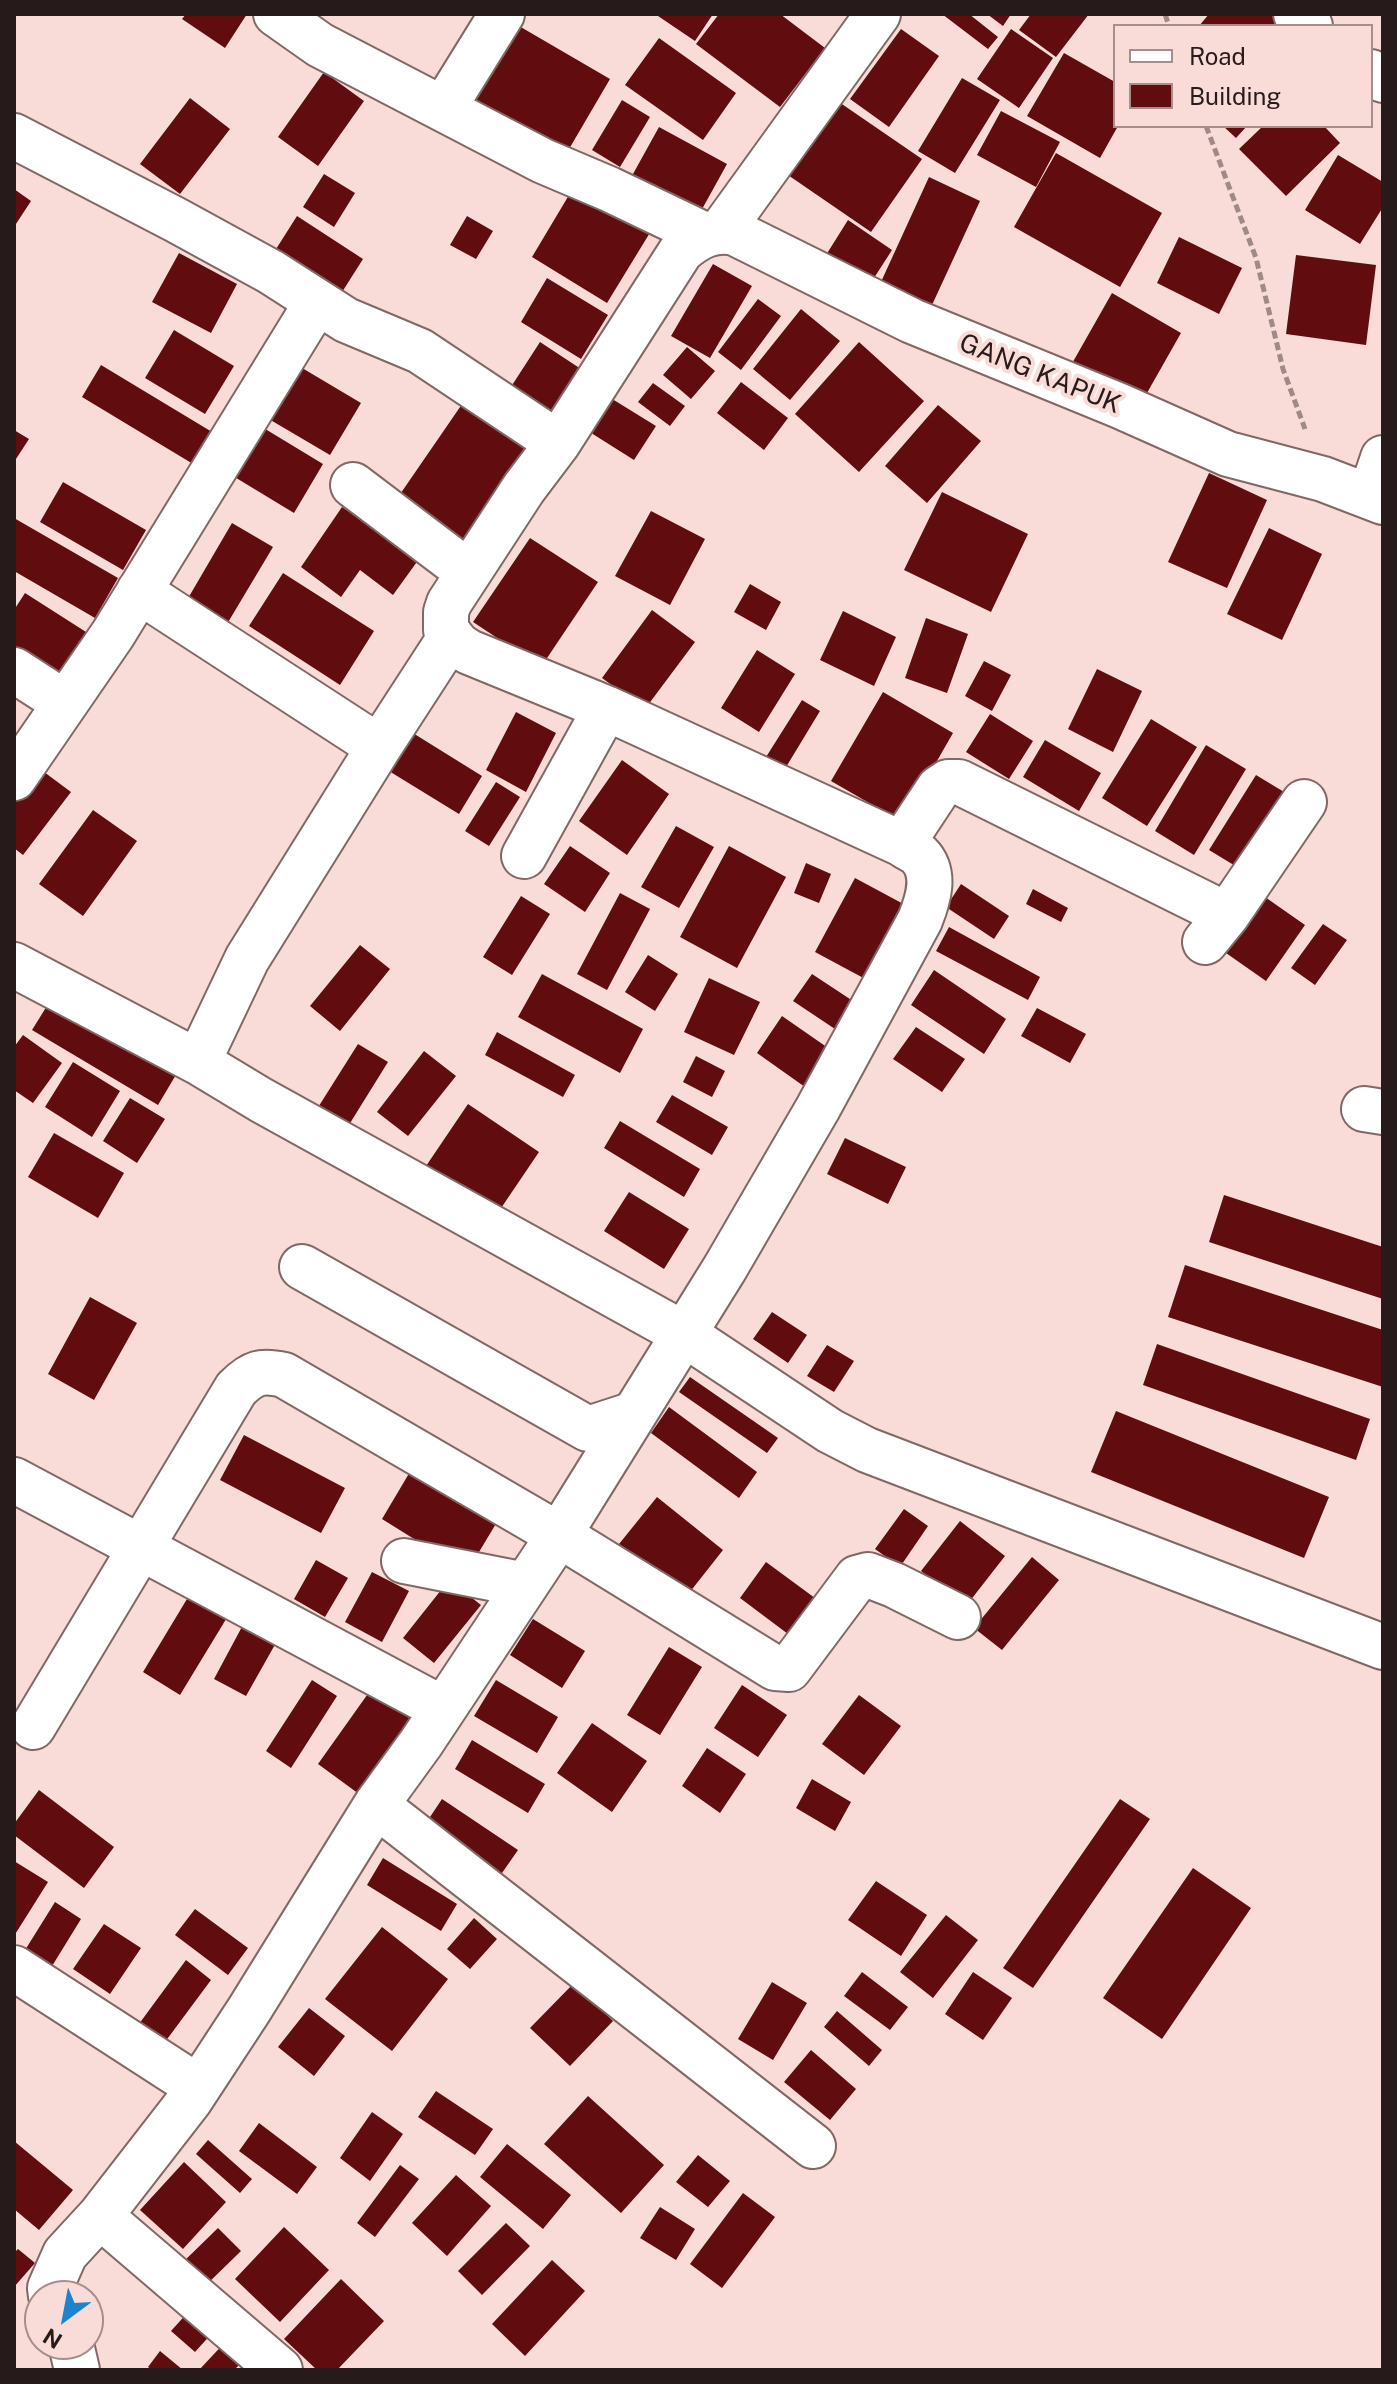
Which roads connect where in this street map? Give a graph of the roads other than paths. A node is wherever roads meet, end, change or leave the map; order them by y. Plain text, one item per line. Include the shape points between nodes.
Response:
1 (276, 14) edge
2 (502, 14) edge
3 (878, 14) edge
4 (443, 109) junction
5 (14, 136) edge
6 (714, 232) junction
7 (317, 302) junction
8 (558, 443) junction
9 (353, 485) dead end
10 (1379, 486) edge
11 (468, 572) junction
12 (139, 591) junction
13 (451, 636) junction
14 (14, 670) edge
15 (65, 703) junction
16 (606, 708) junction
17 (379, 747) junction
18 (14, 778) edge
19 (1304, 802) dead end
20 (902, 844) junction
21 (524, 856) dead end
22 (14, 965) edge
23 (198, 1062) junction
24 (302, 1267) dead end
25 (684, 1334) junction
26 (631, 1415) junction
27 (14, 1480) edge
28 (559, 1535) junction
29 (141, 1546) junction
30 (404, 1561) dead end
31 (526, 1585) junction
32 (958, 1617) dead end
33 (1383, 1647) edge
34 (443, 1709) junction
35 (33, 1727) dead end
36 (376, 1805) junction
37 (14, 1968) edge
38 (198, 2087) junction
39 (813, 2146) dead end
40 (100, 2216) junction
41 (54, 2280) edge
42 (280, 2370) edge

1 - 4 street, GANG KAPUK via 320,45
2 - 4 street
3 - 6 street
4 - 6 street, GANG KAPUK via 543,161
5 - 7 street via 271,272
6 - 8 street via 681,251
6 - 10 street, GANG KAPUK via 735,233 937,332 1228,454 1323,479
7 - 8 street via 420,351
7 - 12 street
8 - 11 street
9 - 11 street
11 - 13 street via 446,612
12 - 15 street
12 - 17 street
13 - 16 street via 469,652
13 - 17 street
14 - 15 street
15 - 18 street
16 - 20 street
16 - 21 street
17 - 23 street via 247,959
19 - 20 street via 1216,929 959,782 939,788
20 - 25 street via 928,869 928,900 920,920 818,1108
22 - 23 street
23 - 25 street
24 - 26 street via 588,1429
25 - 26 street
25 - 33 street via 867,1450
26 - 28 street
27 - 29 street
28 - 29 street via 284,1375 265,1371 236,1389
28 - 31 street
28 - 32 street via 775,1668 789,1669 857,1578 868,1575 894,1585
29 - 34 street
29 - 35 street
30 - 31 street
31 - 34 street
34 - 36 street
36 - 38 street
36 - 39 street
37 - 38 street
38 - 40 street
40 - 41 street via 65,2254
40 - 42 street

